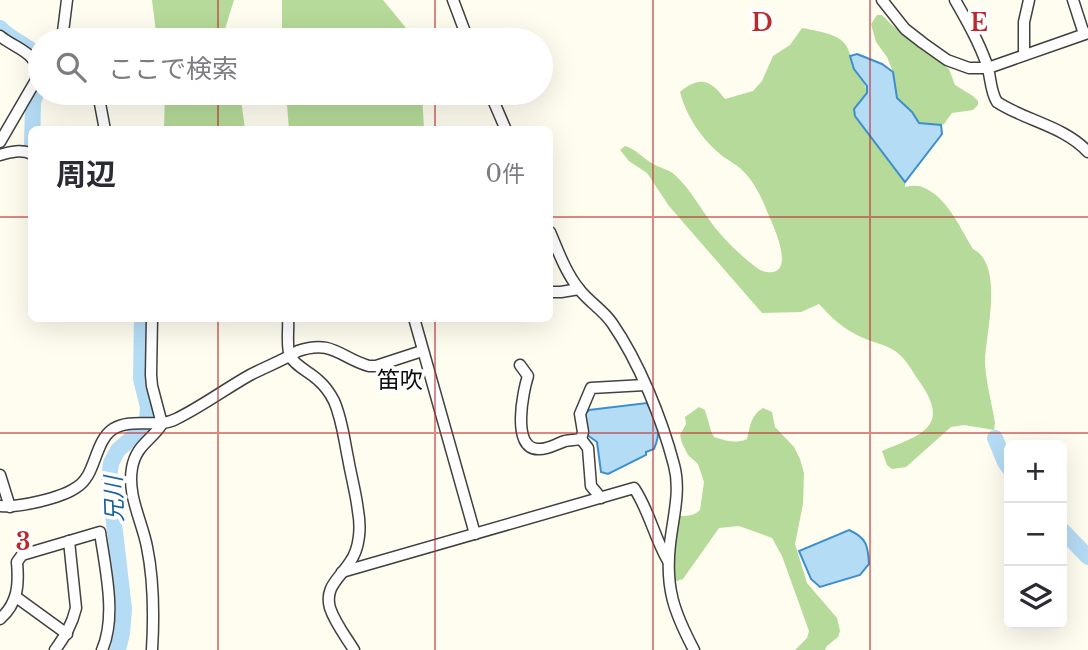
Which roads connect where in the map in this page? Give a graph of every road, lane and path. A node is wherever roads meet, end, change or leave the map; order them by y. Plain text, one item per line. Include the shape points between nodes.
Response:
1 (67, 0) edge
2 (453, 0) edge
3 (883, 0) edge
4 (955, 0) edge
5 (1028, 0) edge
6 (1073, 0) edge
7 (64, 28) edge
8 (464, 28) edge
9 (1086, 34) edge
10 (0, 36) edge
11 (28, 54) edge
12 (1024, 55) junction
13 (988, 68) junction
14 (28, 94) edge
15 (100, 105) edge
16 (495, 105) edge
17 (104, 126) edge
18 (504, 126) edge
19 (0, 142) edge
20 (1088, 152) edge
21 (28, 153) edge
22 (0, 155) edge
23 (553, 238) edge
24 (579, 289) junction
25 (553, 292) edge
26 (152, 322) edge
27 (288, 322) edge
28 (415, 322) edge
29 (422, 351) junction
30 (290, 356) junction
31 (520, 365) dead end
32 (645, 385) junction
33 (158, 424) junction
34 (581, 439) junction
35 (0, 475) edge
36 (601, 498) junction
37 (5, 506) edge
38 (475, 534) junction
39 (69, 541) junction
40 (668, 561) junction
41 (342, 572) junction
42 (16, 597) junction
43 (0, 619) edge
44 (67, 634) junction
45 (55, 650) edge
46 (102, 650) edge
47 (152, 650) edge
48 (354, 650) edge
49 (694, 650) edge

1 - 7 street
2 - 8 street
3 - 13 street via 905,29 947,60
4 - 13 street
5 - 12 street
6 - 9 street
9 - 12 street
10 - 11 street
12 - 13 street
13 - 20 street via 997,102 1064,133
14 - 19 street
15 - 17 street
16 - 18 street
21 - 22 street
23 - 24 street
24 - 25 street
24 - 32 street via 612,323
26 - 33 street via 151,375
27 - 30 street
28 - 29 street
29 - 30 street via 376,366 329,348 304,349
29 - 38 street
30 - 33 street via 178,418
30 - 41 street via 326,388 341,423 360,528 355,554
31 - 34 street via 528,376 521,410 530,447 543,449
32 - 34 street via 591,388 580,414
32 - 40 street via 677,479
33 - 37 street via 115,427 75,489 26,505
33 - 47 street via 141,446 131,479 150,568
34 - 36 street via 588,448 592,486
35 - 37 street
36 - 38 street
36 - 40 street via 634,488
38 - 41 street
39 - 42 street via 22,555 17,562
39 - 44 street via 76,608
39 - 46 street via 100,532 109,618
40 - 49 street via 672,603
41 - 48 street via 332,585 330,606
42 - 43 street
42 - 44 street
44 - 45 street

